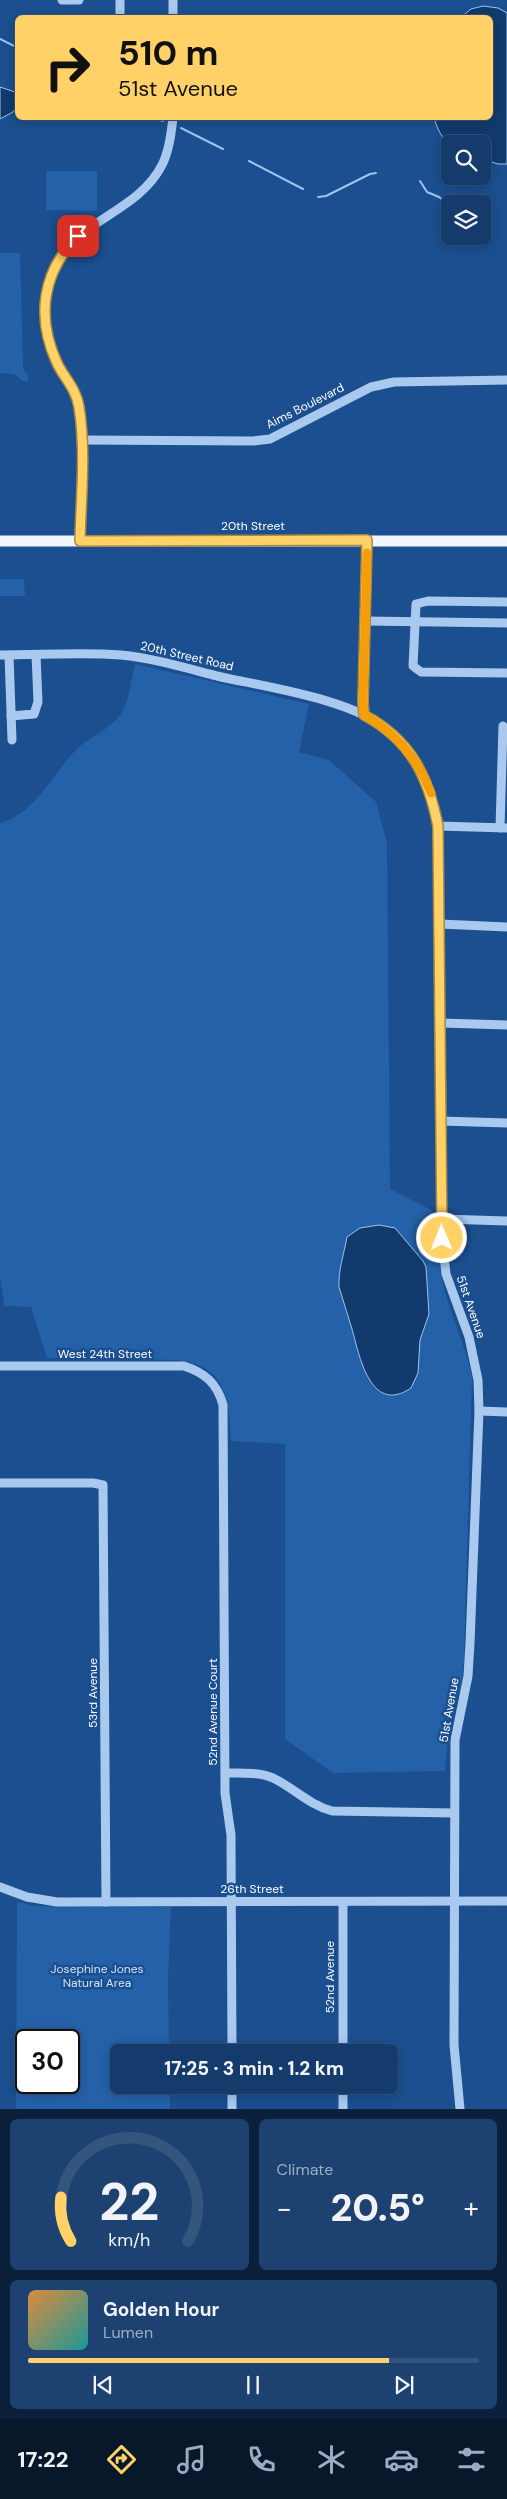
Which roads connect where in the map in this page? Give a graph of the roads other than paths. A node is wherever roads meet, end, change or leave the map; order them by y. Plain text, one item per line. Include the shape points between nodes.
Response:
1 (62, 0) edge
2 (79, 0) edge
3 (120, 0) edge
4 (172, 0) edge
5 (120, 15) edge
6 (173, 15) edge
7 (173, 120) edge
8 (507, 380) edge
9 (81, 440) junction
10 (367, 540) junction
11 (0, 541) edge
12 (80, 541) junction
13 (507, 542) edge
14 (507, 602) edge
15 (366, 621) junction
16 (414, 622) junction
17 (507, 623) edge
18 (4, 655) edge
19 (36, 655) junction
20 (507, 672) edge
21 (364, 715) junction
22 (11, 716) junction
23 (503, 726) dead end
24 (12, 740) dead end
25 (438, 826) junction
26 (504, 828) edge
27 (440, 924) junction
28 (507, 927) edge
29 (441, 1022) junction
30 (507, 1025) edge
31 (442, 1121) junction
32 (507, 1122) edge
33 (442, 1219) junction
34 (507, 1221) edge
35 (0, 1366) edge
36 (207, 1376) joint
37 (479, 1411) junction
38 (507, 1412) edge
39 (0, 1483) edge
40 (226, 1773) junction
41 (454, 1813) junction
42 (0, 1887) edge
43 (232, 1901) junction
44 (454, 1901) junction
45 (507, 1901) edge
46 (106, 1902) junction
47 (343, 1902) junction
48 (232, 2044) edge
49 (343, 2044) edge
50 (232, 2094) edge
51 (343, 2094) edge
52 (232, 2109) edge
53 (343, 2109) edge
54 (460, 2109) edge

1 - 2 street
3 - 5 street
4 - 6 street
7 - 9 street via 170,142 153,179 132,200 88,227 69,246 57,262 48,286 45,305 47,337 58,365 73,386
8 - 9 street, Aims Boulevard via 394,382 372,386 279,435 261,440
9 - 12 street
10 - 12 main road, 20th Street
10 - 13 main road, 20th Street
10 - 15 street
11 - 12 main road, 20th Street
14 - 16 street via 420,602 415,609
15 - 16 street
15 - 21 street
16 - 17 street
16 - 20 street via 413,666 416,670
18 - 19 street, 20th Street Road
18 - 22 street
19 - 21 street, 20th Street Road via 140,657 333,703
19 - 22 street via 38,702 34,714
21 - 25 street, 51st Avenue via 388,730 415,760 432,796
22 - 24 street
23 - 26 street
25 - 26 street
25 - 27 street, 51st Avenue
27 - 28 street
27 - 29 street, 51st Avenue
29 - 30 street
29 - 31 street, 51st Avenue
31 - 32 street
31 - 33 street, 51st Avenue
33 - 34 street
33 - 37 street, 51st Avenue via 446,1274 476,1361
35 - 36 street, West 24th Street via 184,1366
36 - 40 street, 52nd Avenue Court via 216,1386 224,1405
37 - 38 street
37 - 41 street, 51st Avenue via 468,1676 454,1740
39 - 46 street, 53rd Avenue via 104,1485
40 - 41 street via 253,1773 272,1778 314,1806 332,1811
40 - 43 street, 52nd Avenue Court
41 - 44 street, 51st Avenue
42 - 46 street, 26th Street via 44,1900
43 - 46 street, 26th Street
43 - 47 street, 26th Street
43 - 48 street, 52nd Avenue Court
44 - 45 street, 26th Street
44 - 47 street, 26th Street
44 - 54 street, 51st Avenue via 454,2045
47 - 49 street, 52nd Avenue
50 - 52 street
51 - 53 street

